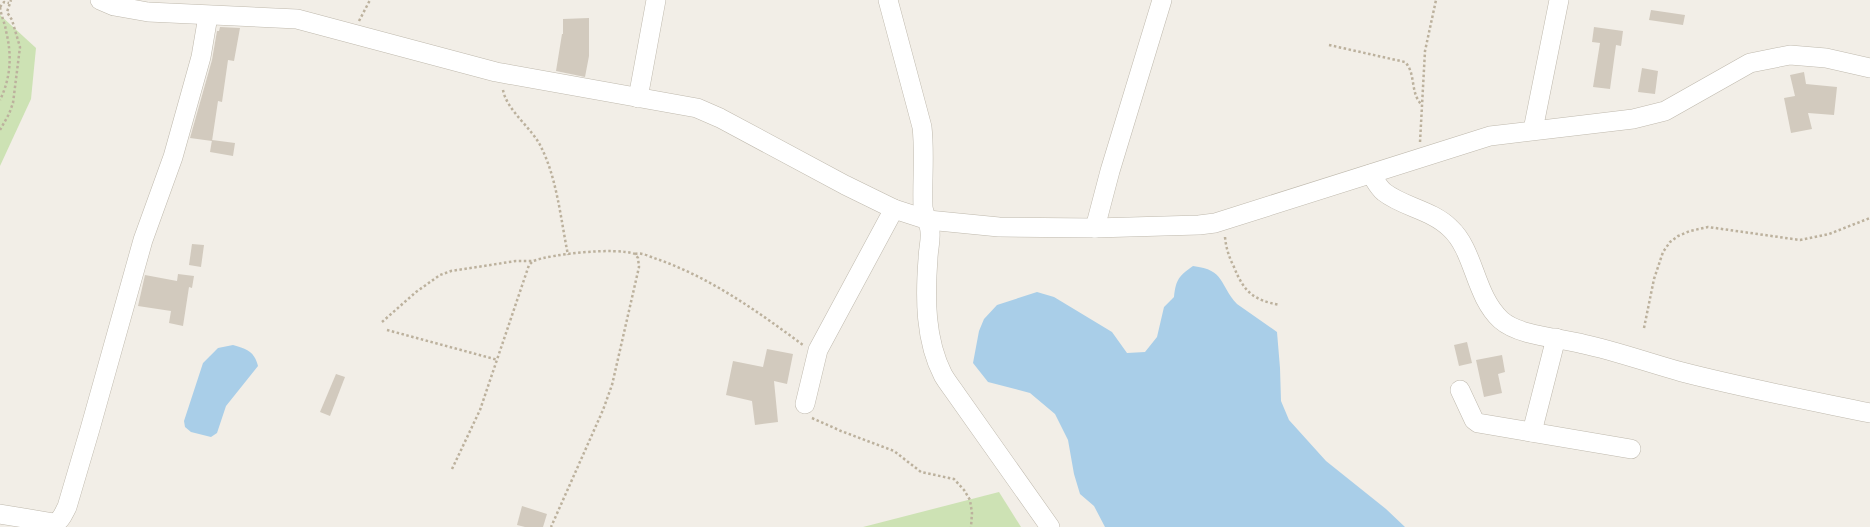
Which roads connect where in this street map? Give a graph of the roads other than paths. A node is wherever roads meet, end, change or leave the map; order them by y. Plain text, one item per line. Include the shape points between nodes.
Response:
1 (100, 0) edge
2 (656, 0) edge
3 (888, 0) edge
4 (1162, 0) edge
5 (1559, 0) edge
6 (208, 16) junction
7 (1870, 68) edge
8 (638, 98) junction
9 (1533, 130) junction
10 (1371, 174) junction
11 (894, 209) junction
12 (928, 220) junction
13 (1095, 228) junction
14 (1556, 338) junction
15 (1460, 390) dead end
16 (804, 404) road end
17 (1870, 413) edge
18 (1532, 432) junction
19 (1631, 449) dead end
20 (0, 514) edge
21 (1050, 527) edge

1 - 6 street via 131,10
2 - 8 street
3 - 12 street via 922,127 923,203
4 - 13 street
5 - 9 street
6 - 8 street via 297,19 502,73
6 - 20 street via 201,57 178,139 143,240 67,507 62,517 54,522
7 - 9 street via 1826,58 1776,57 1750,63 1665,110 1633,119
8 - 11 street via 711,113
9 - 10 street via 1490,136
10 - 13 street via 1223,221 1199,225
10 - 14 street via 1384,192 1434,216 1454,231 1488,304 1502,321 1525,332
11 - 12 street
11 - 16 street via 816,354
12 - 13 street via 973,226
12 - 21 street via 928,323 943,375
14 - 17 street via 1702,377
14 - 18 street
15 - 18 street via 1478,423
18 - 19 street

